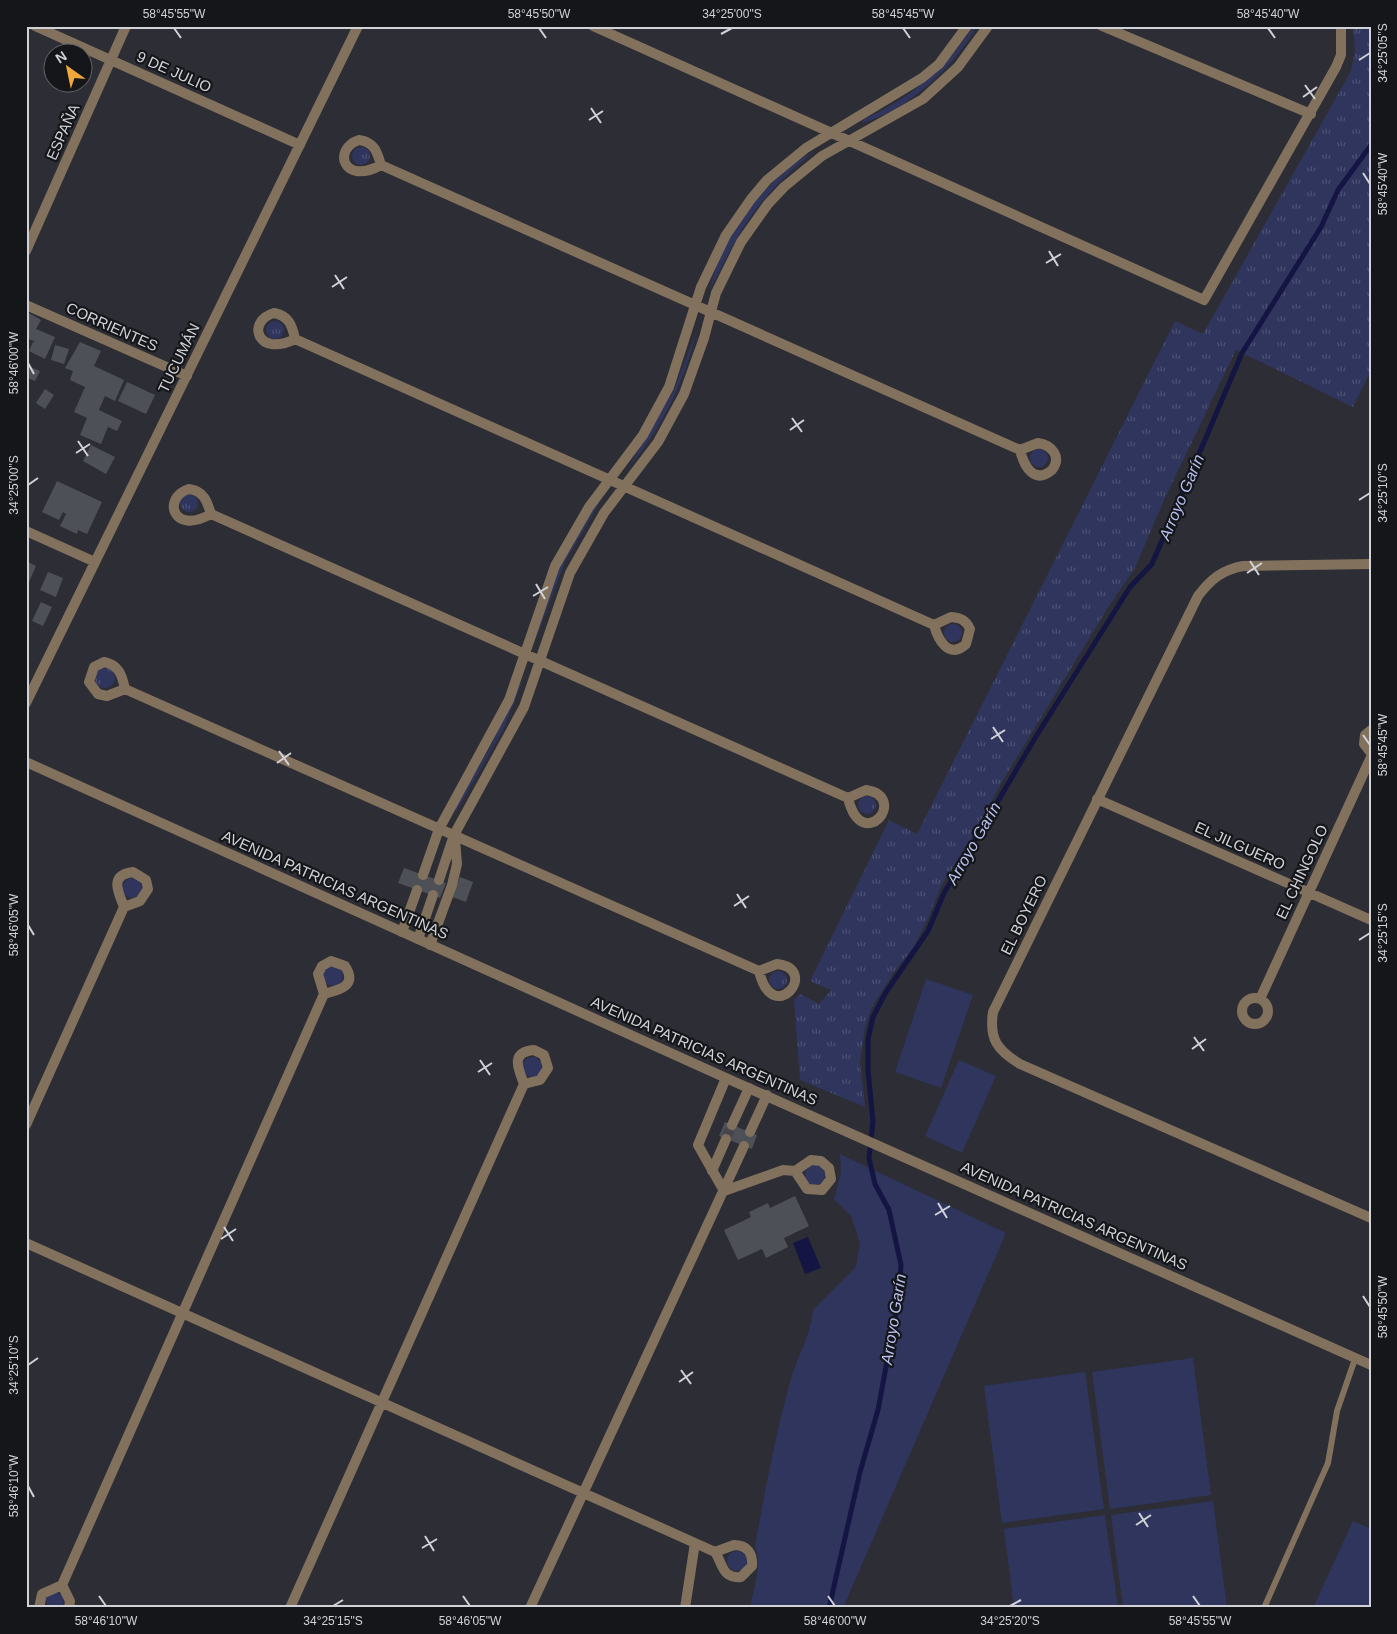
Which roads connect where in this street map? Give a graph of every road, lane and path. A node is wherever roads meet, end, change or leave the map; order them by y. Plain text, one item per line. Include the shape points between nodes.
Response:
1 (35, 26) edge
2 (126, 26) edge
3 (358, 26) edge
4 (593, 26) edge
5 (967, 26) edge
6 (988, 26) edge
7 (1102, 26) edge
8 (1341, 26) edge
9 (111, 60) junction
10 (1311, 114) junction
11 (831, 133) junction
12 (849, 141) junction
13 (300, 145) junction
14 (381, 165) dead end
15 (26, 251) edge
16 (26, 305) edge
17 (696, 306) junction
18 (711, 313) junction
19 (295, 340) dead end
20 (186, 376) junction
21 (1020, 450) dead end
22 (610, 480) junction
23 (625, 487) junction
24 (211, 514) dead end
25 (26, 532) edge
26 (95, 562) junction
27 (1371, 564) edge
28 (934, 625) dead end
29 (524, 654) junction
30 (539, 660) junction
31 (125, 688) dead end
32 (26, 703) edge
33 (1371, 730) edge
34 (1371, 753) edge
35 (1371, 757) edge
36 (26, 762) edge
37 (848, 798) dead end
38 (1097, 799) junction
39 (439, 829) junction
40 (454, 835) junction
41 (423, 874) dead end
42 (439, 880) dead end
43 (418, 890) dead end
44 (1309, 893) junction
45 (433, 895) dead end
46 (124, 907) dead end
47 (1371, 920) edge
48 (402, 932) junction
49 (418, 939) junction
50 (430, 944) junction
51 (759, 971) dead end
52 (324, 994) dead end
53 (1260, 999) dead end
54 (726, 1078) junction
55 (524, 1084) dead end
56 (749, 1088) junction
57 (767, 1096) junction
58 (26, 1125) edge
59 (732, 1125) tunnel mouth
60 (750, 1132) dead end
61 (726, 1139) tunnel mouth
62 (744, 1146) dead end
63 (712, 1171) junction
64 (795, 1171) dead end
65 (724, 1191) junction
66 (1371, 1218) edge
67 (26, 1243) edge
68 (182, 1313) junction
69 (1356, 1359) junction
70 (1371, 1365) edge
71 (383, 1402) junction
72 (582, 1493) junction
73 (695, 1543) junction
74 (715, 1552) dead end
75 (62, 1585) junction
76 (39, 1608) edge
77 (69, 1608) edge
78 (290, 1608) edge
79 (530, 1608) edge
80 (685, 1608) edge
81 (1264, 1608) edge

1 - 9 street, 9 DE JULIO
2 - 9 street, ESPAÑA
3 - 13 street, TUCUMÁN
4 - 11 street
5 - 11 street via 939,64 922,78
6 - 12 street via 941,85 896,116
7 - 10 street
8 - 10 street via 1341,55
9 - 13 street, 9 DE JULIO
9 - 15 street, ESPAÑA
10 - 12 street via 1204,300
11 - 12 street
11 - 17 street via 806,148 751,199 712,262
12 - 18 street via 822,156 768,204 727,269
13 - 20 street, TUCUMÁN
14 - 17 street
16 - 20 street, CORRIENTES
17 - 18 street
17 - 22 street via 669,387 643,435
18 - 21 street
18 - 23 street via 694,369 673,417
19 - 22 street
20 - 26 street, TUCUMÁN
22 - 23 street
22 - 29 street via 589,507 556,566
23 - 28 street
23 - 30 street via 604,513 570,573
24 - 29 street
25 - 26 street
26 - 32 street, TUCUMÁN
27 - 38 street, EL BOYERO via 1243,566 1227,569 1211,579 1198,596
29 - 30 street
29 - 39 street via 509,700
30 - 37 street
30 - 40 street via 524,706
31 - 39 street
33 - 34 street via 1364,739
35 - 44 street, EL CHINGOLO
36 - 48 street, AVENIDA PATRICIAS ARGENTINAS
38 - 44 street, EL JILGUERO
38 - 66 street, EL BOYERO via 993,1012 991,1027 1001,1051 1020,1064
39 - 40 street
39 - 41 street
40 - 42 street
40 - 50 street via 457,864
40 - 51 street
43 - 48 street
44 - 47 street, EL JILGUERO
44 - 53 street, EL CHINGOLO
45 - 49 street
46 - 58 street
48 - 49 street, AVENIDA PATRICIAS ARGENTINAS
49 - 50 street, AVENIDA PATRICIAS ARGENTINAS
50 - 54 street, AVENIDA PATRICIAS ARGENTINAS
52 - 68 street
54 - 56 street, AVENIDA PATRICIAS ARGENTINAS
54 - 63 street via 698,1145
55 - 71 street
56 - 57 street, AVENIDA PATRICIAS ARGENTINAS
56 - 59 street
57 - 60 street
57 - 69 street, AVENIDA PATRICIAS ARGENTINAS
61 - 63 street
62 - 65 street
63 - 65 street
64 - 65 street via 783,1170
65 - 72 street
67 - 68 street
68 - 71 street
68 - 75 street
69 - 70 street, AVENIDA PATRICIAS ARGENTINAS
69 - 81 lane via 1337,1411 1328,1463
71 - 72 street
71 - 78 street
72 - 73 street
72 - 79 street
73 - 74 street
73 - 80 street
75 - 76 street via 42,1594
75 - 77 street via 70,1601

